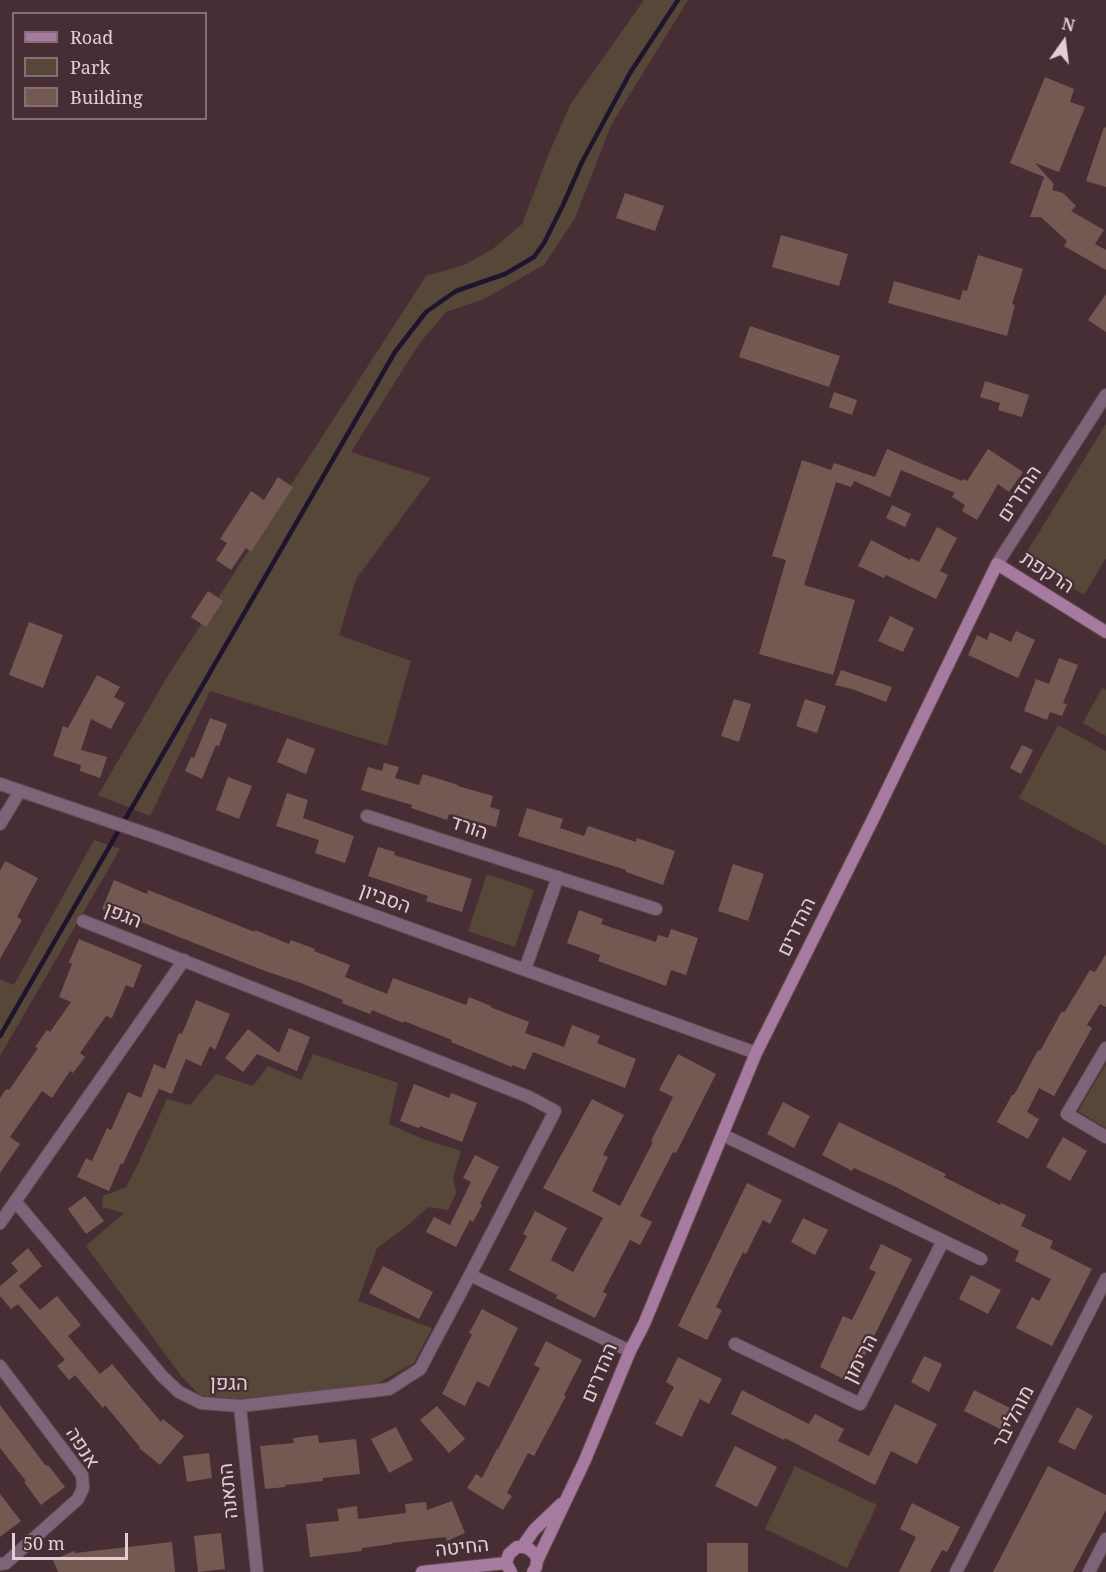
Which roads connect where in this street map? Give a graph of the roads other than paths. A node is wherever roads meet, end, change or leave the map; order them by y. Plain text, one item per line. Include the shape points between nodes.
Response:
1 (1106, 395) edge
2 (997, 564) junction
3 (1106, 632) edge
4 (0, 784) edge
5 (20, 791) junction
6 (367, 816) dead end
7 (0, 824) edge
8 (558, 877) junction
9 (656, 909) dead end
10 (83, 921) dead end
11 (184, 960) junction
12 (525, 969) junction
13 (1106, 1048) edge
14 (756, 1053) junction
15 (723, 1135) junction
16 (1106, 1137) edge
17 (15, 1201) junction
18 (0, 1223) edge
19 (943, 1241) junction
20 (981, 1259) dead end
21 (470, 1275) junction
22 (1106, 1280) edge
23 (735, 1344) dead end
24 (630, 1352) junction
25 (0, 1366) edge
26 (240, 1406) junction
27 (566, 1499) junction
28 (1106, 1539) edge
29 (522, 1546) junction
30 (0, 1563) edge
31 (509, 1567) edge
32 (535, 1567) edge
33 (257, 1572) edge
34 (422, 1572) edge
35 (956, 1572) edge
36 (1089, 1572) edge

1 - 2 street, ההדרים
2 - 3 main road, הרקפת
2 - 14 main road, ההדרים
4 - 5 street, הסביון
5 - 7 street
5 - 12 street, הסביון
6 - 8 street, הורד
8 - 9 street, הורד
8 - 12 street
10 - 11 street, הגפן
11 - 17 street
11 - 21 street, הגפן via 529,1097 555,1111
12 - 14 street, הסביון
13 - 16 street via 1067,1114
14 - 15 main road, ההדרים
15 - 19 street
15 - 24 main road, ההדרים
17 - 18 street
17 - 26 street, הגפן via 179,1392 201,1403
19 - 20 street
19 - 23 street, הרימון via 860,1404
21 - 24 street
21 - 26 street, הגפן via 420,1369 389,1389
22 - 35 street, מוהליבר
24 - 27 main road, ההדרים
25 - 30 street, אנפה via 82,1475 83,1488 78,1499 6,1563
26 - 33 street, התאנה
27 - 29 main road, ההדרים
27 - 32 main road, ההדרים
28 - 36 street
29 - 31 main road, ההדרים via 509,1554
29 - 32 main road via 536,1555
31 - 34 main road, החיטה

